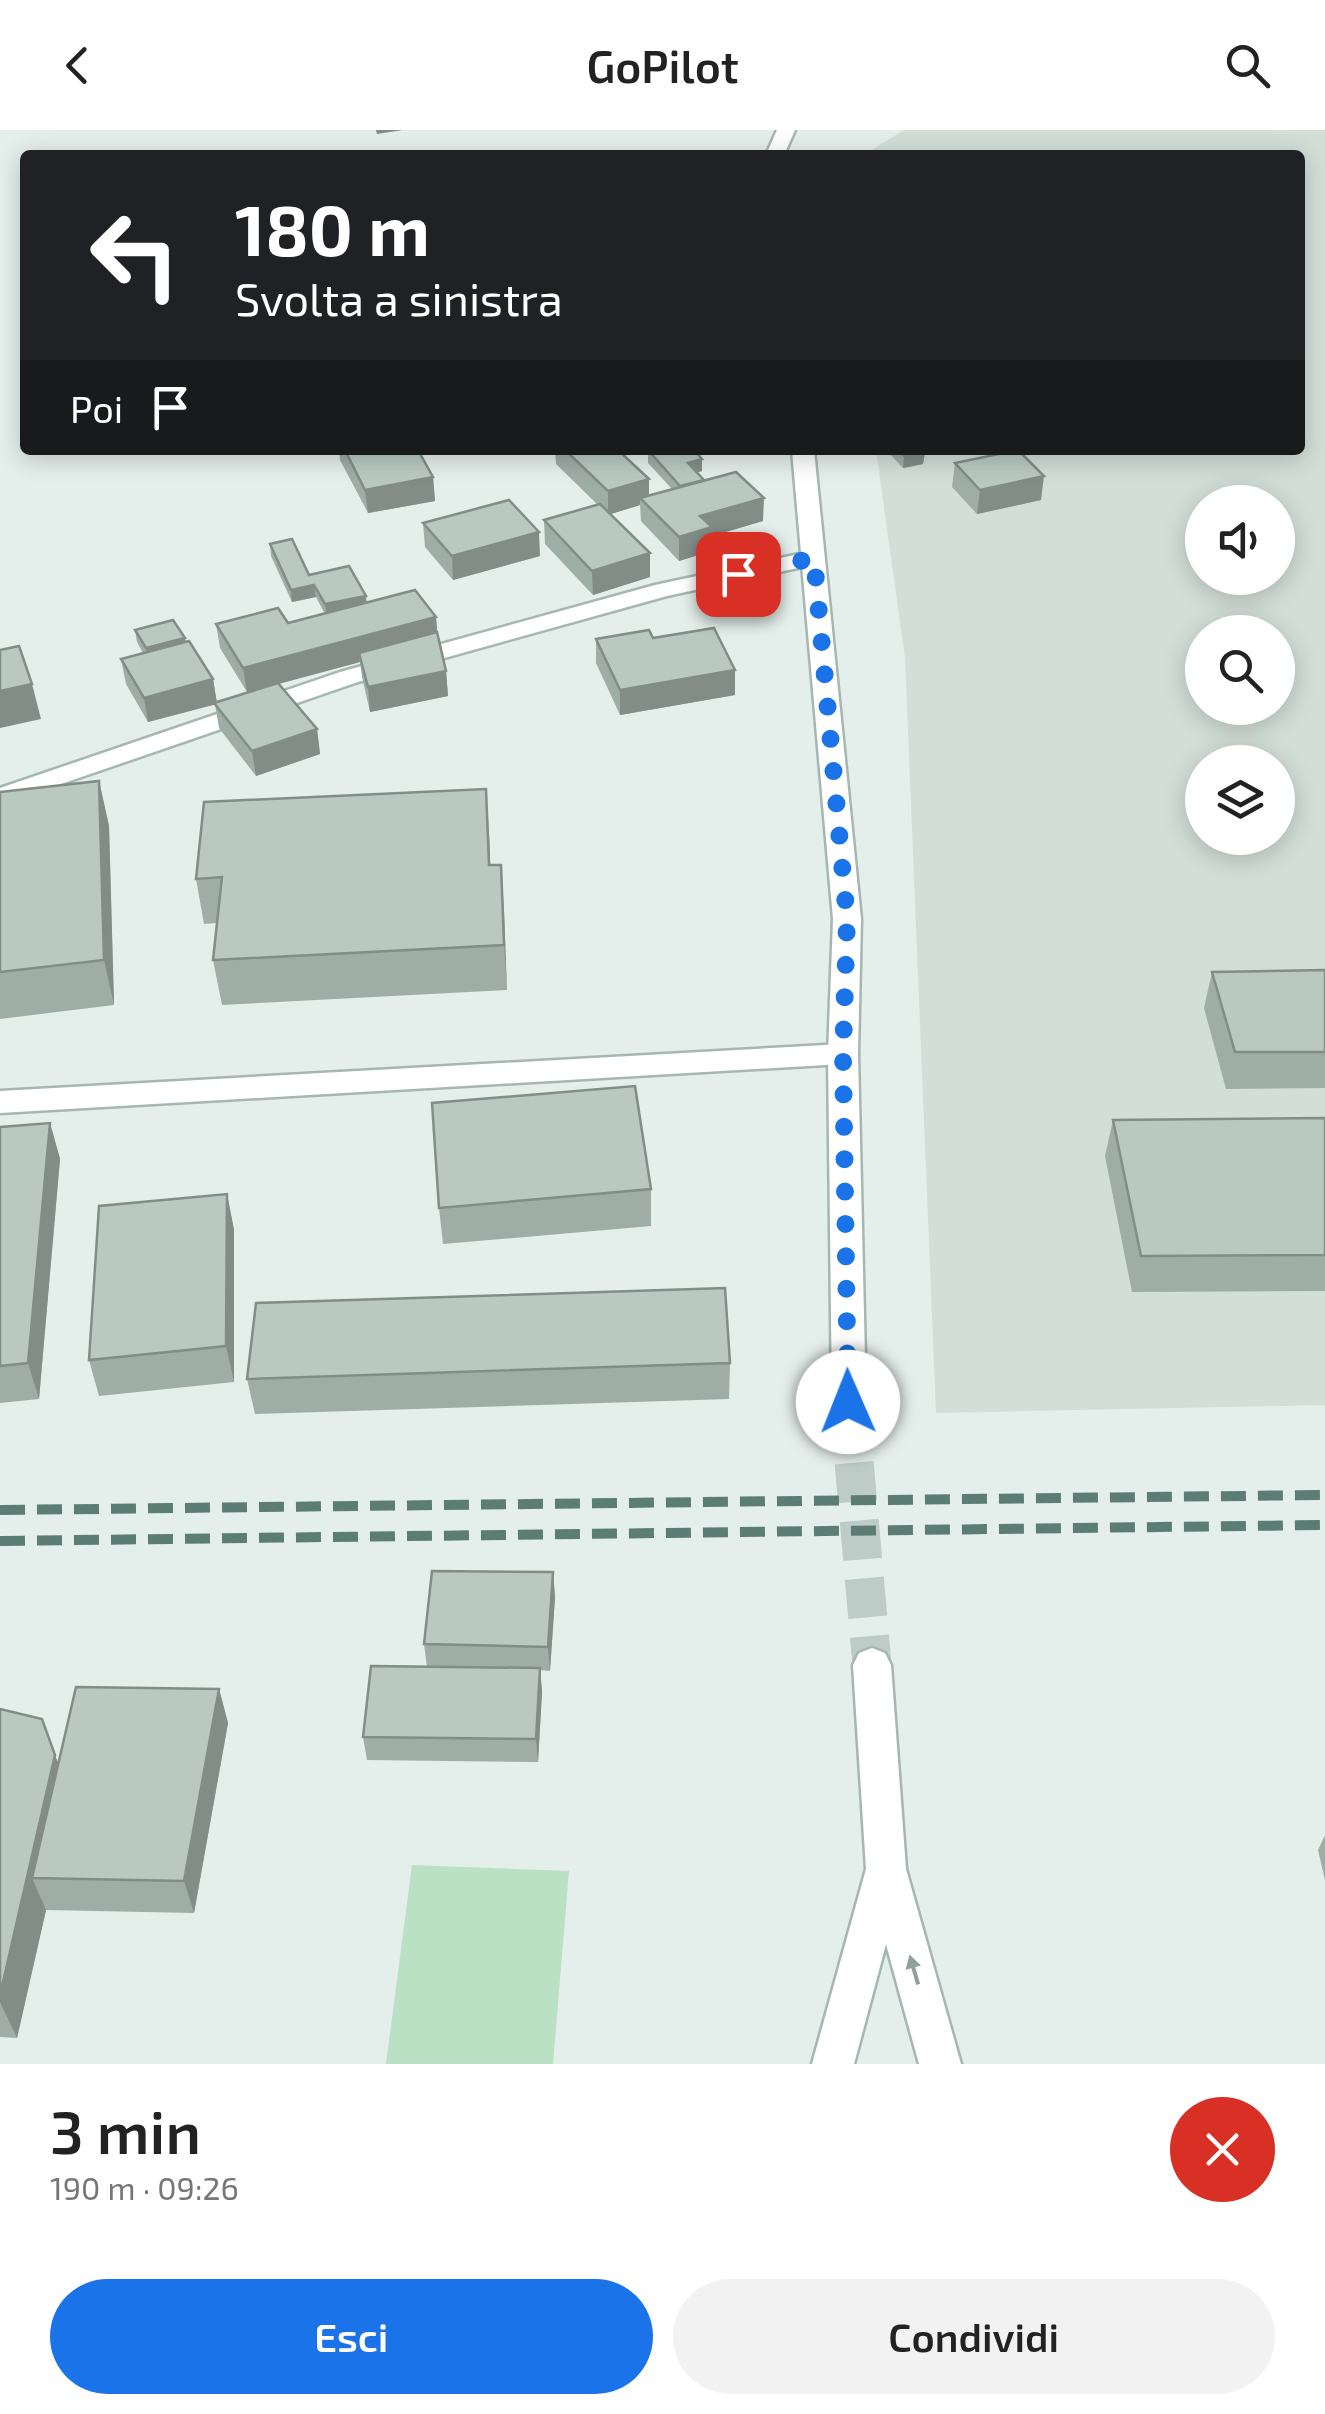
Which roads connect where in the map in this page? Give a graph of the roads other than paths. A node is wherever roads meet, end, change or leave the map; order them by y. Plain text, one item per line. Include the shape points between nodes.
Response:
1 (804, 455) edge
2 (814, 558) junction
3 (0, 797) edge
4 (843, 1054) junction
5 (0, 1102) edge
6 (848, 1402) tunnel mouth
7 (872, 1665) tunnel mouth
8 (886, 1869) junction
9 (833, 2064) edge
10 (940, 2064) edge

1 - 2 street
2 - 3 street via 663,590 349,677
2 - 4 street via 847,919
4 - 5 street
4 - 6 street
7 - 8 street
8 - 9 street
10 -> 8 street

